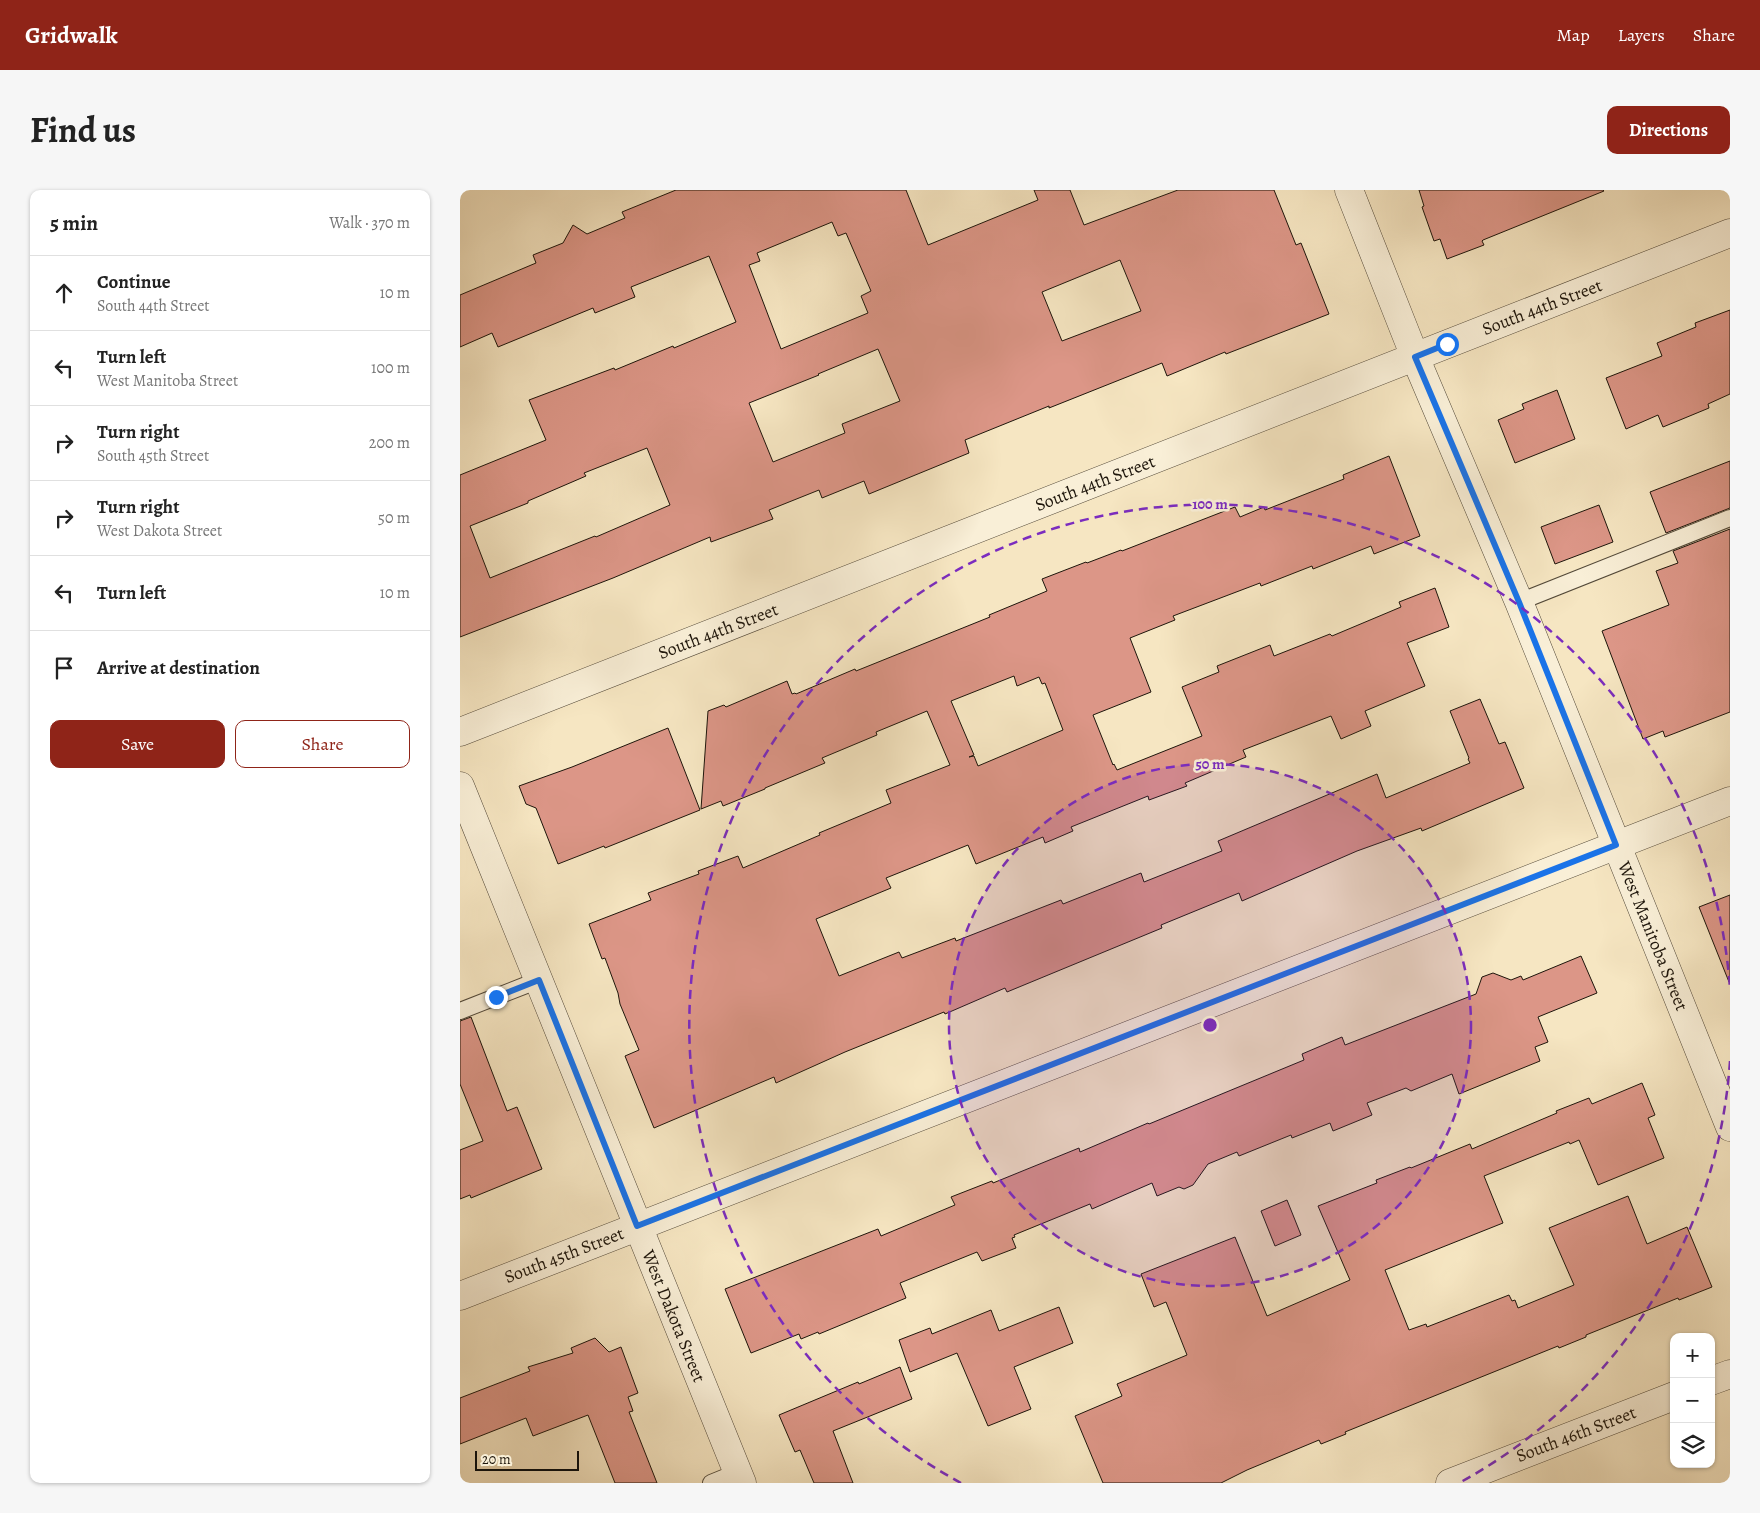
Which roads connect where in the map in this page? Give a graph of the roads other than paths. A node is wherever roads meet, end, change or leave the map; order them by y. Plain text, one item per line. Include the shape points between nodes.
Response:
1 (1349, 190) edge
2 (1730, 233) edge
3 (1415, 357) junction
4 (1730, 518) edge
5 (1519, 602) junction
6 (460, 732) edge
7 (460, 786) edge
8 (1730, 801) edge
9 (1616, 845) junction
10 (539, 980) junction
11 (460, 1011) edge
12 (1723, 1088) edge
13 (1730, 1127) edge
14 (637, 1226) junction
15 (460, 1296) edge
16 (1730, 1374) edge
17 (1715, 1380) edge
18 (1670, 1398) edge
19 (740, 1478) edge
20 (711, 1483) edge
21 (1450, 1483) edge

1 - 3 street, West Manitoba Street
2 - 3 street, South 44th Street
3 - 5 street, West Manitoba Street
3 - 6 street, South 44th Street
4 - 5 lane
5 - 9 street, West Manitoba Street
7 - 10 street, West Dakota Street
8 - 9 street, South 45th Street
9 - 12 street, West Manitoba Street
9 - 14 street, South 45th Street
10 - 11 lane
10 - 14 street, West Dakota Street
12 - 13 street, West Manitoba Street
14 - 15 street, South 45th Street
14 - 19 street, West Dakota Street
16 - 17 street
18 - 21 street, South 46th Street
19 - 20 lane

